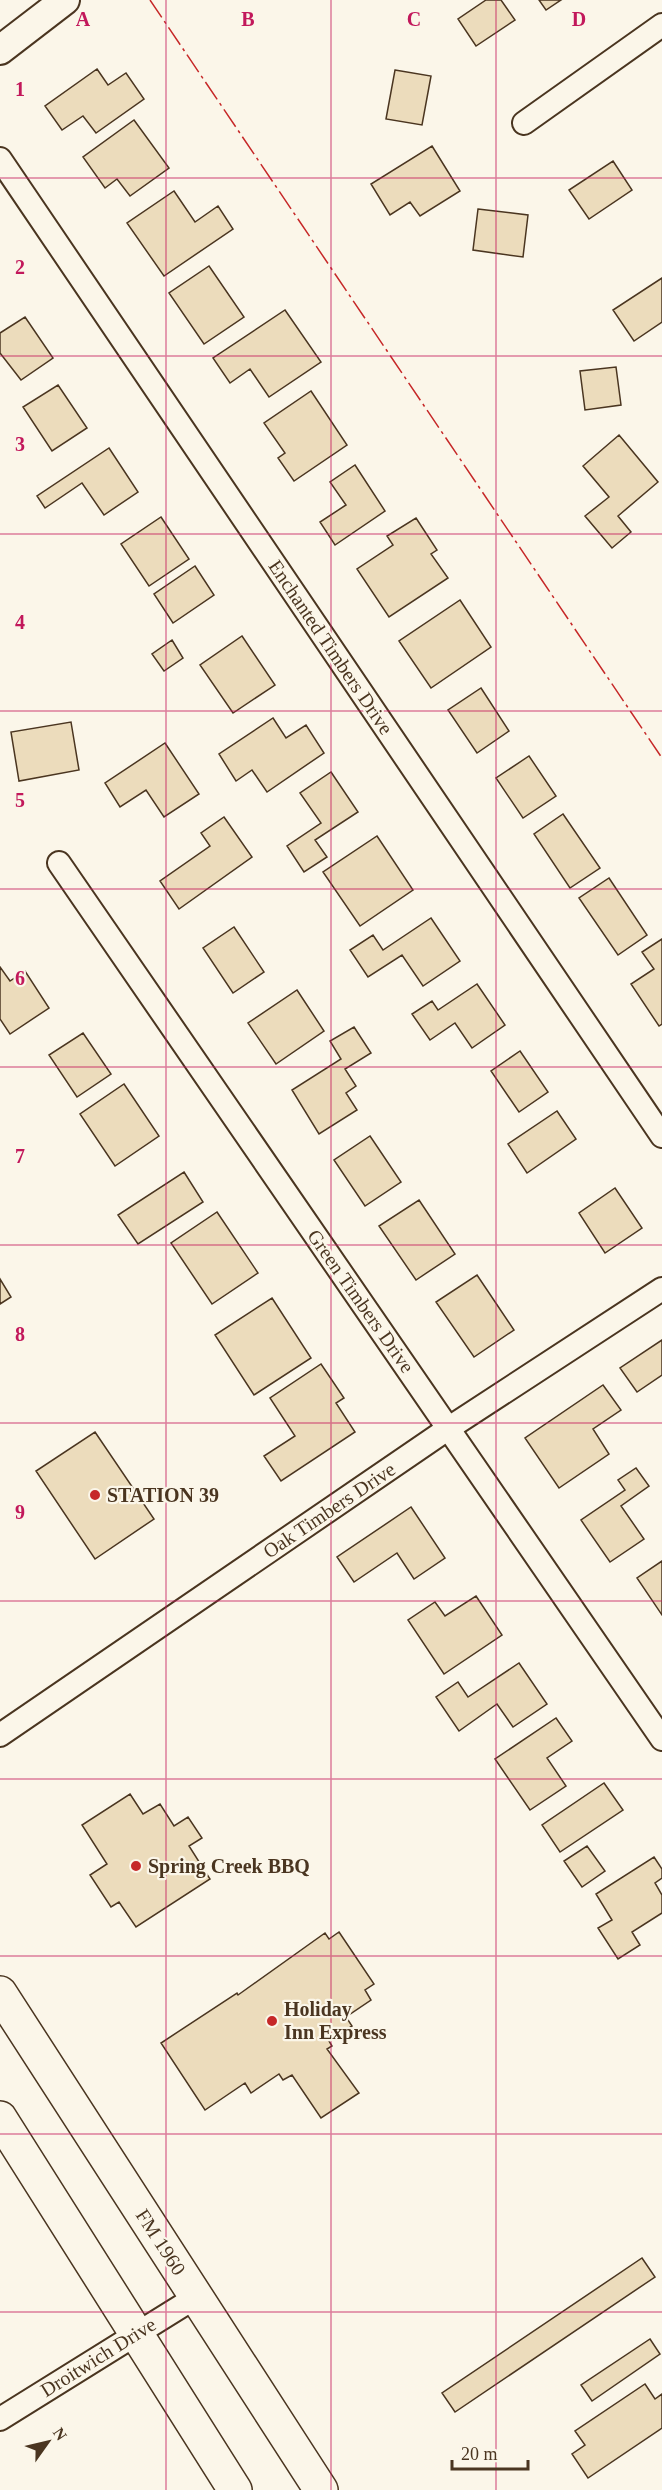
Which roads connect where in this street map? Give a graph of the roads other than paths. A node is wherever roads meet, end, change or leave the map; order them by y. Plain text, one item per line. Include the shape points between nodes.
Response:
1 (65, 0) edge
2 (662, 25) edge
3 (0, 50) edge
4 (524, 123) dead end
5 (0, 159) edge
6 (59, 863) dead end
7 (662, 1136) edge
8 (662, 1289) edge
9 (449, 1428) junction
10 (0, 1735) edge
11 (662, 1739) edge
12 (0, 1993) edge
13 (0, 2118) edge
14 (196, 2297) junction
15 (135, 2334) junction
16 (0, 2419) edge
17 (235, 2490) edge
18 (321, 2490) edge

1 - 3 street
2 - 4 street
5 - 7 street, Enchanted Timbers Drive
6 - 9 street, Green Timbers Drive
8 - 9 street, Oak Timbers Drive
9 - 10 street, Oak Timbers Drive
9 - 11 street, Green Timbers Drive
12 - 14 main road, FM 1960 / FM 1960
13 - 15 main road
14 - 15 street, Droitwich Drive
14 - 18 main road, FM 1960 / FM 1960
15 - 16 street, Droitwich Drive
15 - 17 main road

